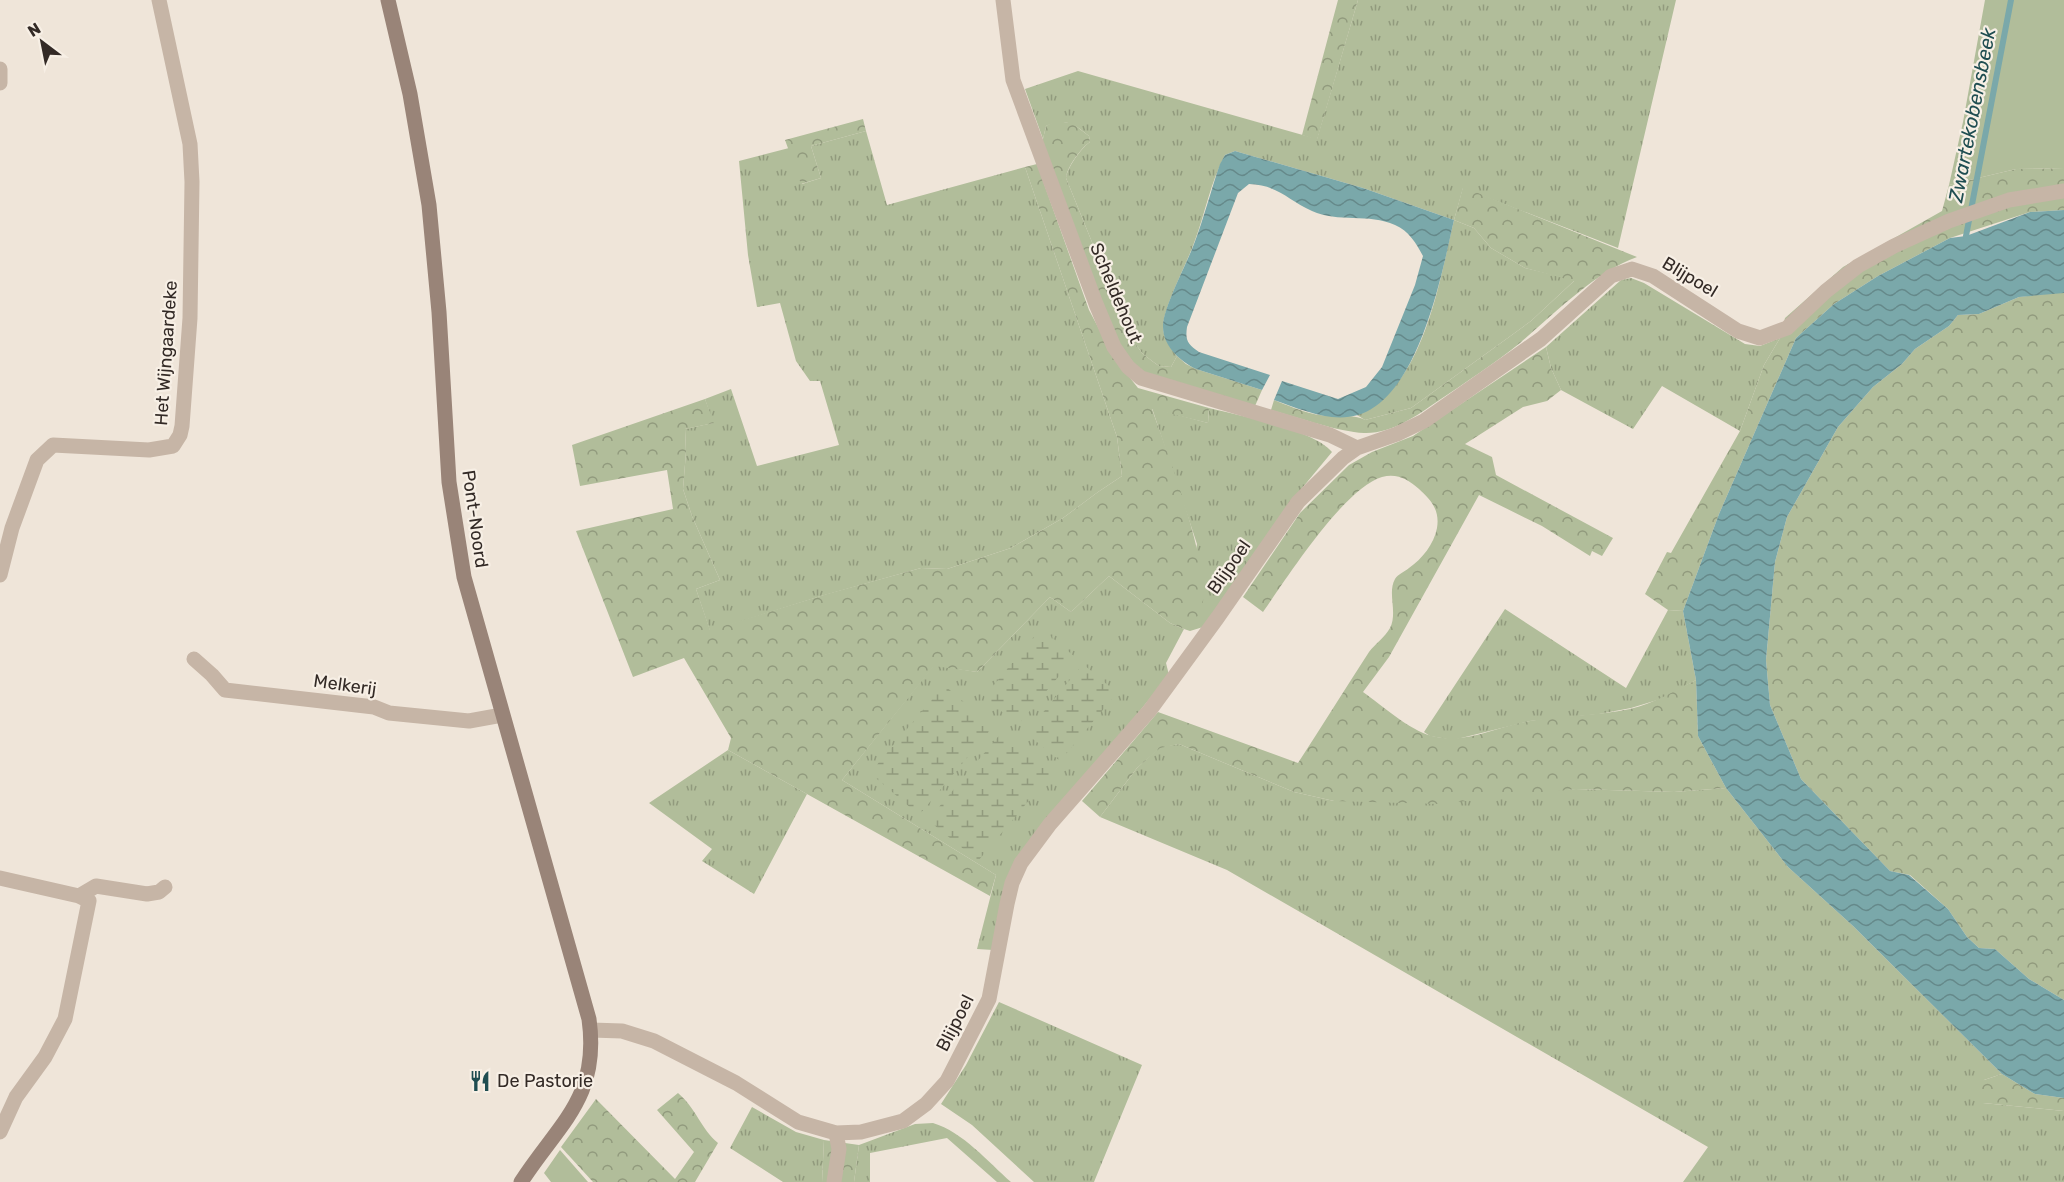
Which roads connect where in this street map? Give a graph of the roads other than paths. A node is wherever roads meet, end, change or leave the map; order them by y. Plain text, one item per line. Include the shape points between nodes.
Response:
1 (159, 0) edge
2 (388, 0) edge
3 (1003, 0) edge
4 (0, 69) edge
5 (0, 83) edge
6 (2064, 191) edge
7 (1357, 448) junction
8 (0, 575) edge
9 (194, 659) dead end
10 (502, 715) junction
11 (0, 878) edge
12 (165, 886) dead end
13 (79, 896) junction
14 (591, 1030) junction
15 (0, 1132) edge
16 (836, 1133) junction
17 (521, 1182) edge
18 (834, 1182) edge

1 - 8 street, Het Wijngaardeke via 190,144 192,172 190,318 180,435 173,446 149,450 53,445 37,459
2 - 10 street, Pont-Noord via 410,94 429,205 440,312 449,482 460,553
3 - 7 street, Scheldehout via 1013,80 1095,304 1114,347 1128,366 1141,378 1330,435
4 - 5 street
6 - 7 street, Blijpoel via 2009,200 1894,246 1858,266 1787,328 1760,338 1738,331 1653,276 1632,269 1611,276 1540,339 1424,421
7 - 16 street, Blijpoel via 1298,502 1150,710 1020,863 1007,904 989,999 947,1081 903,1121 861,1132
9 - 10 street, Melkerij via 225,690 469,721
10 - 14 street, Pont-Noord
11 - 13 street
12 - 13 street via 159,892 147,894 96,886
13 - 15 street via 89,901 65,1019 45,1057 16,1097
14 - 16 street, Blijpoel via 622,1031 654,1041 736,1083 798,1122
14 - 17 street, Pont-Noord via 590,1066 577,1105
16 - 18 street

